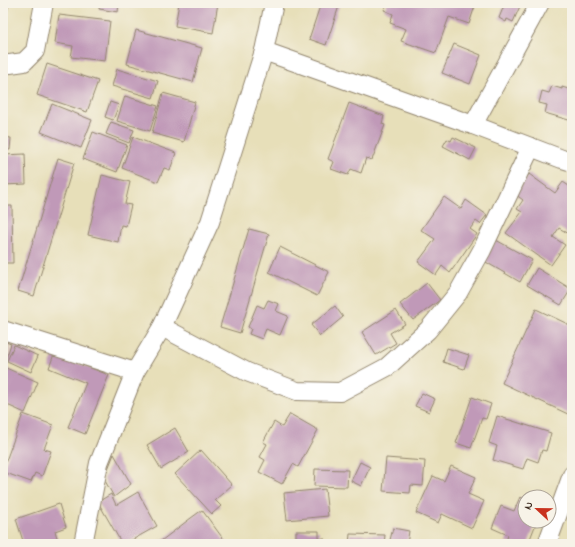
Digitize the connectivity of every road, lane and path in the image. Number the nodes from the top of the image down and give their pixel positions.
1 (44, 3) edge
2 (274, 3) edge
3 (540, 3) edge
4 (264, 51) junction
5 (3, 64) edge
6 (473, 125) junction
7 (531, 147) junction
8 (572, 162) edge
9 (162, 327) junction
10 (3, 330) edge
11 (135, 372) junction
12 (572, 475) edge
13 (83, 544) edge
14 (547, 544) edge

1 - 5 street
2 - 4 street
3 - 6 street
4 - 6 street
4 - 9 street
6 - 7 street
7 - 8 street
7 - 9 street
9 - 11 street
10 - 11 street
11 - 13 street
12 - 14 street

